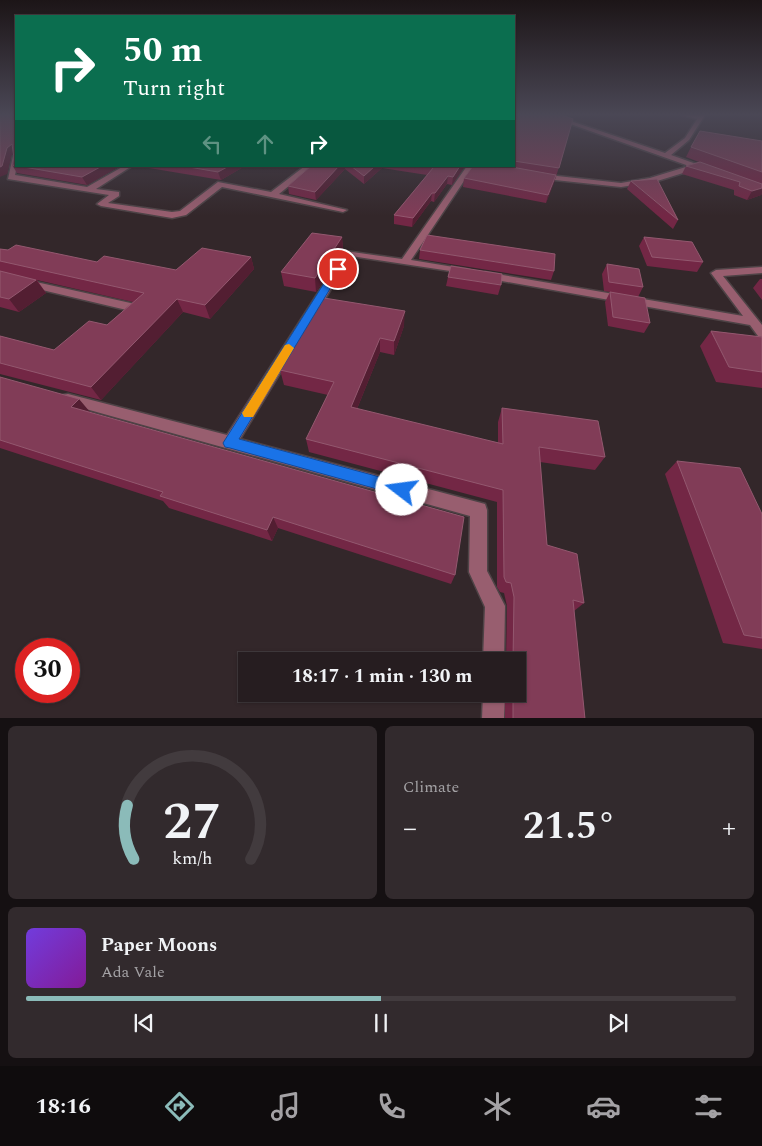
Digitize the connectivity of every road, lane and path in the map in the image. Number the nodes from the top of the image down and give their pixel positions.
1 (649, 149) edge
2 (676, 149) edge
3 (668, 155) junction
4 (15, 160) edge
5 (697, 166) junction
6 (127, 167) edge
7 (309, 167) edge
8 (470, 167) edge
9 (716, 173) edge
10 (532, 175) edge
11 (88, 190) junction
12 (273, 195) junction
13 (343, 210) dead end
14 (405, 262) junction
15 (762, 270) edge
16 (0, 278) edge
17 (136, 308) edge
18 (754, 322) junction
19 (762, 333) edge
20 (58, 396) edge
21 (230, 443) junction
22 (494, 652) edge
23 (494, 702) edge
24 (493, 718) edge

1 - 3 street
2 - 3 street
3 - 5 street
4 - 11 street
5 - 9 street
5 - 10 street
6 - 11 street
7 - 12 street
8 - 14 street
11 - 12 street
12 - 13 street
14 - 18 street
14 - 21 street
15 - 18 street
16 - 17 street
18 - 19 street
20 - 21 street
21 - 22 street
23 - 24 street

